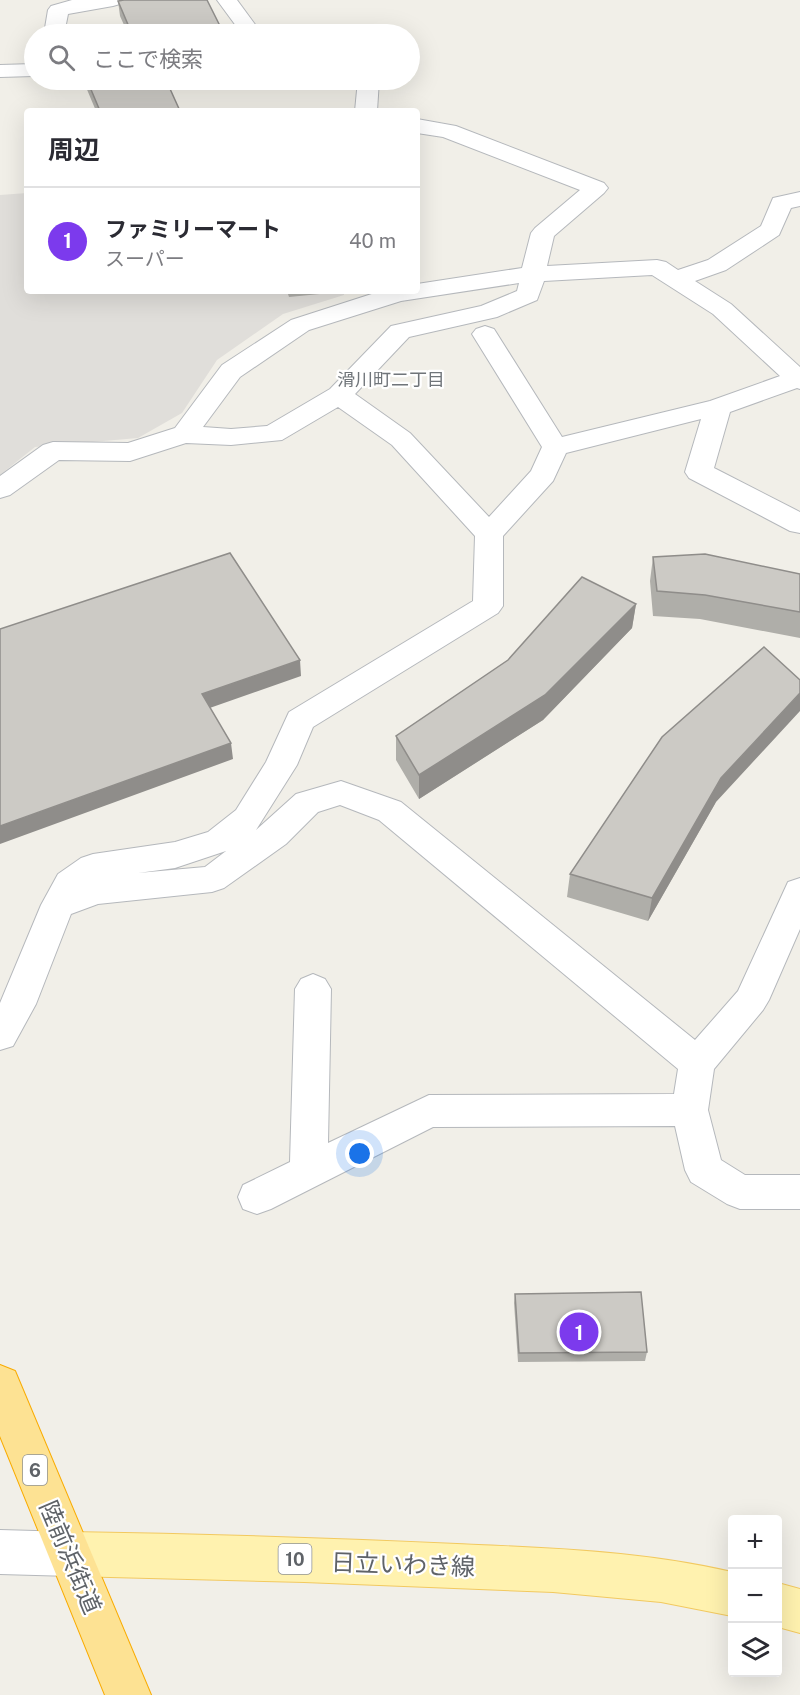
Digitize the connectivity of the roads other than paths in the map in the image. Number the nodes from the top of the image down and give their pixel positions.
1 (113, 0) edge
2 (227, 0) edge
3 (56, 24) edge
4 (245, 24) edge
5 (24, 70) edge
6 (0, 71) edge
7 (367, 90) edge
8 (366, 108) edge
9 (420, 126) edge
10 (800, 199) edge
11 (533, 274) junction
12 (676, 279) junction
13 (420, 290) edge
14 (397, 294) edge
15 (484, 334) dead end
16 (799, 379) edge
17 (339, 395) junction
18 (718, 407) junction
19 (184, 434) junction
20 (555, 447) junction
21 (0, 489) edge
22 (800, 524) edge
23 (489, 534) junction
24 (800, 891) edge
25 (58, 905) junction
26 (313, 989) dead end
27 (0, 1035) edge
28 (697, 1063) junction
29 (690, 1110) junction
30 (309, 1171) junction
31 (800, 1192) edge
32 (257, 1197) dead end
33 (0, 1385) edge
34 (0, 1552) edge
35 (71, 1554) junction
36 (728, 1593) edge
37 (782, 1606) edge
38 (800, 1611) edge
39 (128, 1695) edge

1 - 3 street
2 - 4 street
5 - 6 street
7 - 8 street
9 - 11 street
10 - 12 street
11 - 12 street
11 - 13 street
11 - 17 street
12 - 16 street
14 - 19 street
15 - 20 street
16 - 18 street
17 - 19 street
17 - 23 street
18 - 20 street
18 - 22 street
19 - 21 street
20 - 23 street
23 - 25 street
24 - 28 street
25 - 27 street
25 - 28 street
26 - 30 street
28 - 29 street
29 - 30 street
29 - 31 street
30 - 32 street
33 - 35 highway, 陸前浜街道 / 6
34 - 35 street
35 - 36 main road, 日立いわき線 / 10
35 - 39 highway, 陸前浜街道 / 6
37 - 38 main road

